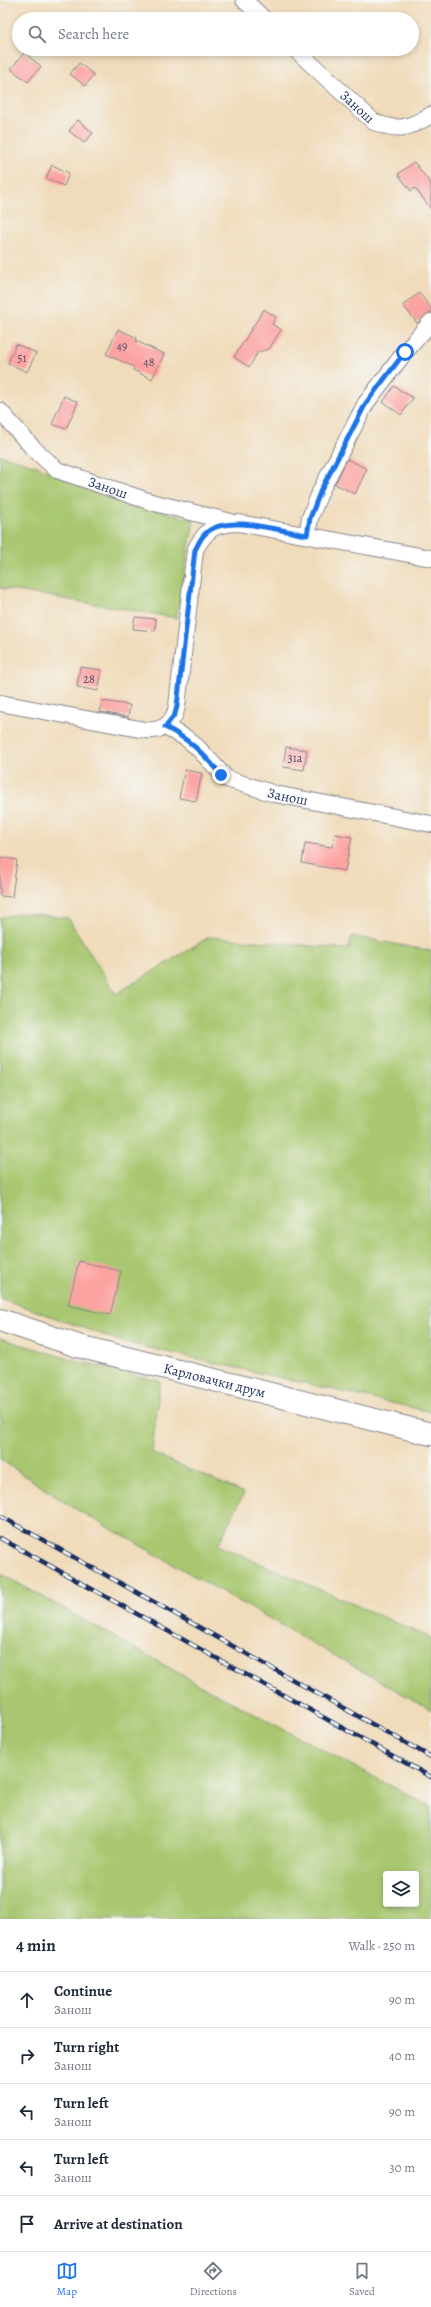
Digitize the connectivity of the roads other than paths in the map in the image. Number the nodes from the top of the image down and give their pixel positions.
1 (244, 0) edge
2 (257, 12) edge
3 (303, 56) edge
4 (431, 115) edge
5 (431, 322) edge
6 (0, 411) edge
7 (238, 524) junction
8 (307, 535) junction
9 (431, 558) edge
10 (0, 703) edge
11 (165, 727) junction
12 (431, 824) edge
13 (0, 1320) edge
14 (431, 1434) edge

1 - 2 street
3 - 4 street, Занош
5 - 8 street
6 - 7 street, Занош
7 - 8 street, Занош
7 - 11 street, Занош
8 - 9 street, Занош
10 - 11 street
11 - 12 street, Занош
13 - 14 main road, Карловачки друм

